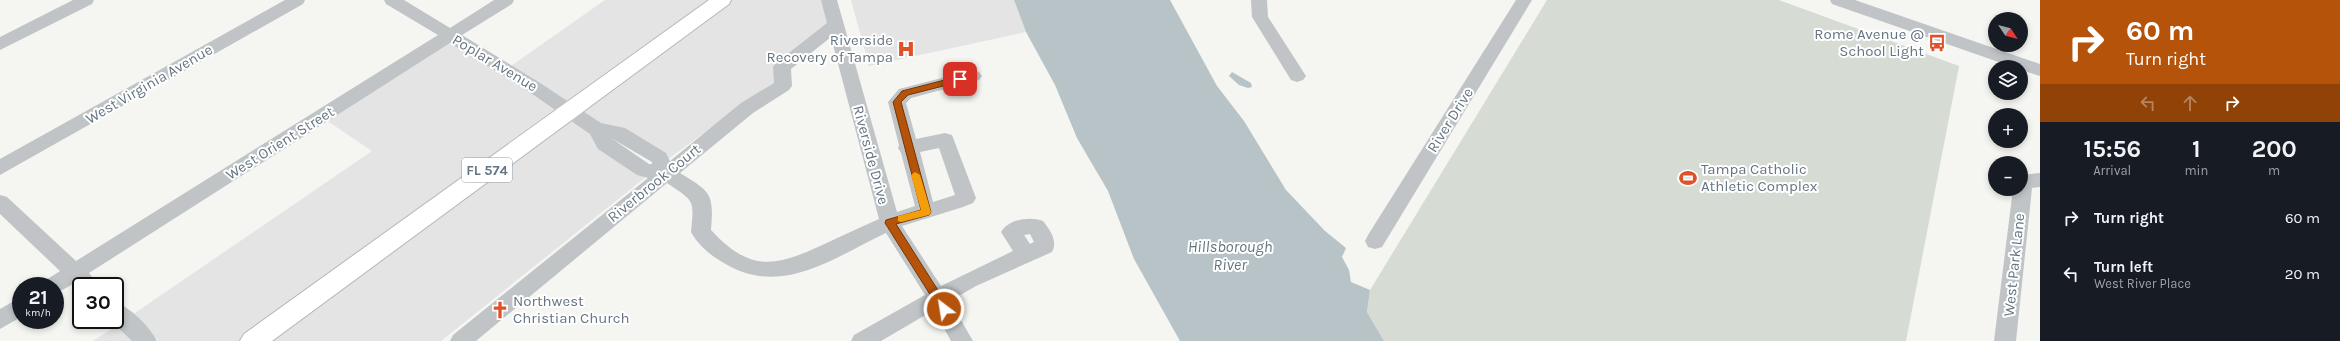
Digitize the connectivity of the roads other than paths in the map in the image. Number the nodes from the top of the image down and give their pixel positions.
1 (86, 0) edge
2 (297, 0) edge
3 (392, 0) edge
4 (506, 0) edge
5 (722, 0) edge
6 (829, 0) edge
7 (1524, 0) edge
8 (1838, 0) edge
9 (1261, 1) edge
10 (836, 24) junction
11 (450, 36) junction
12 (0, 44) edge
13 (2040, 70) edge
14 (973, 76) dead end
15 (1298, 76) dead end
16 (570, 110) junction
17 (907, 148) junction
18 (0, 168) edge
19 (666, 173) junction
20 (2040, 180) edge
21 (0, 202) edge
22 (926, 212) junction
23 (890, 223) junction
24 (1375, 241) dead end
25 (1026, 255) dead end
26 (80, 277) edge
27 (85, 277) edge
28 (938, 298) junction
29 (12, 312) edge
30 (0, 320) edge
31 (124, 320) edge
32 (146, 341) edge
33 (253, 341) edge
34 (461, 341) edge
35 (862, 341) edge
36 (962, 341) edge
37 (2005, 341) edge

1 - 12 street
2 - 18 street, West Virginia Avenue
3 - 11 street, Poplar Avenue
4 - 11 street, West Orient Street
5 - 16 main road, FL 574
6 - 10 street, Riverside Drive
7 - 24 street, River Drive
8 - 13 street
9 - 15 street
10 - 19 street, Riverbrook Court
10 - 23 street, Riverside Drive
11 - 16 street, Poplar Avenue
11 - 27 street, West Orient Street
14 - 17 street
16 - 19 street, Poplar Avenue
16 - 33 main road, FL 574
17 - 22 street
17 - 22 street, Poplar Avenue
19 - 23 street, Poplar Avenue
19 - 34 street, Riverbrook Court
20 - 37 street, West Park Lane
21 - 26 street
22 - 23 street, Poplar Avenue
23 - 28 street, Riverside Drive
25 - 28 street
28 - 35 street
28 - 36 street, Riverside Drive
29 - 30 street
31 - 32 street

